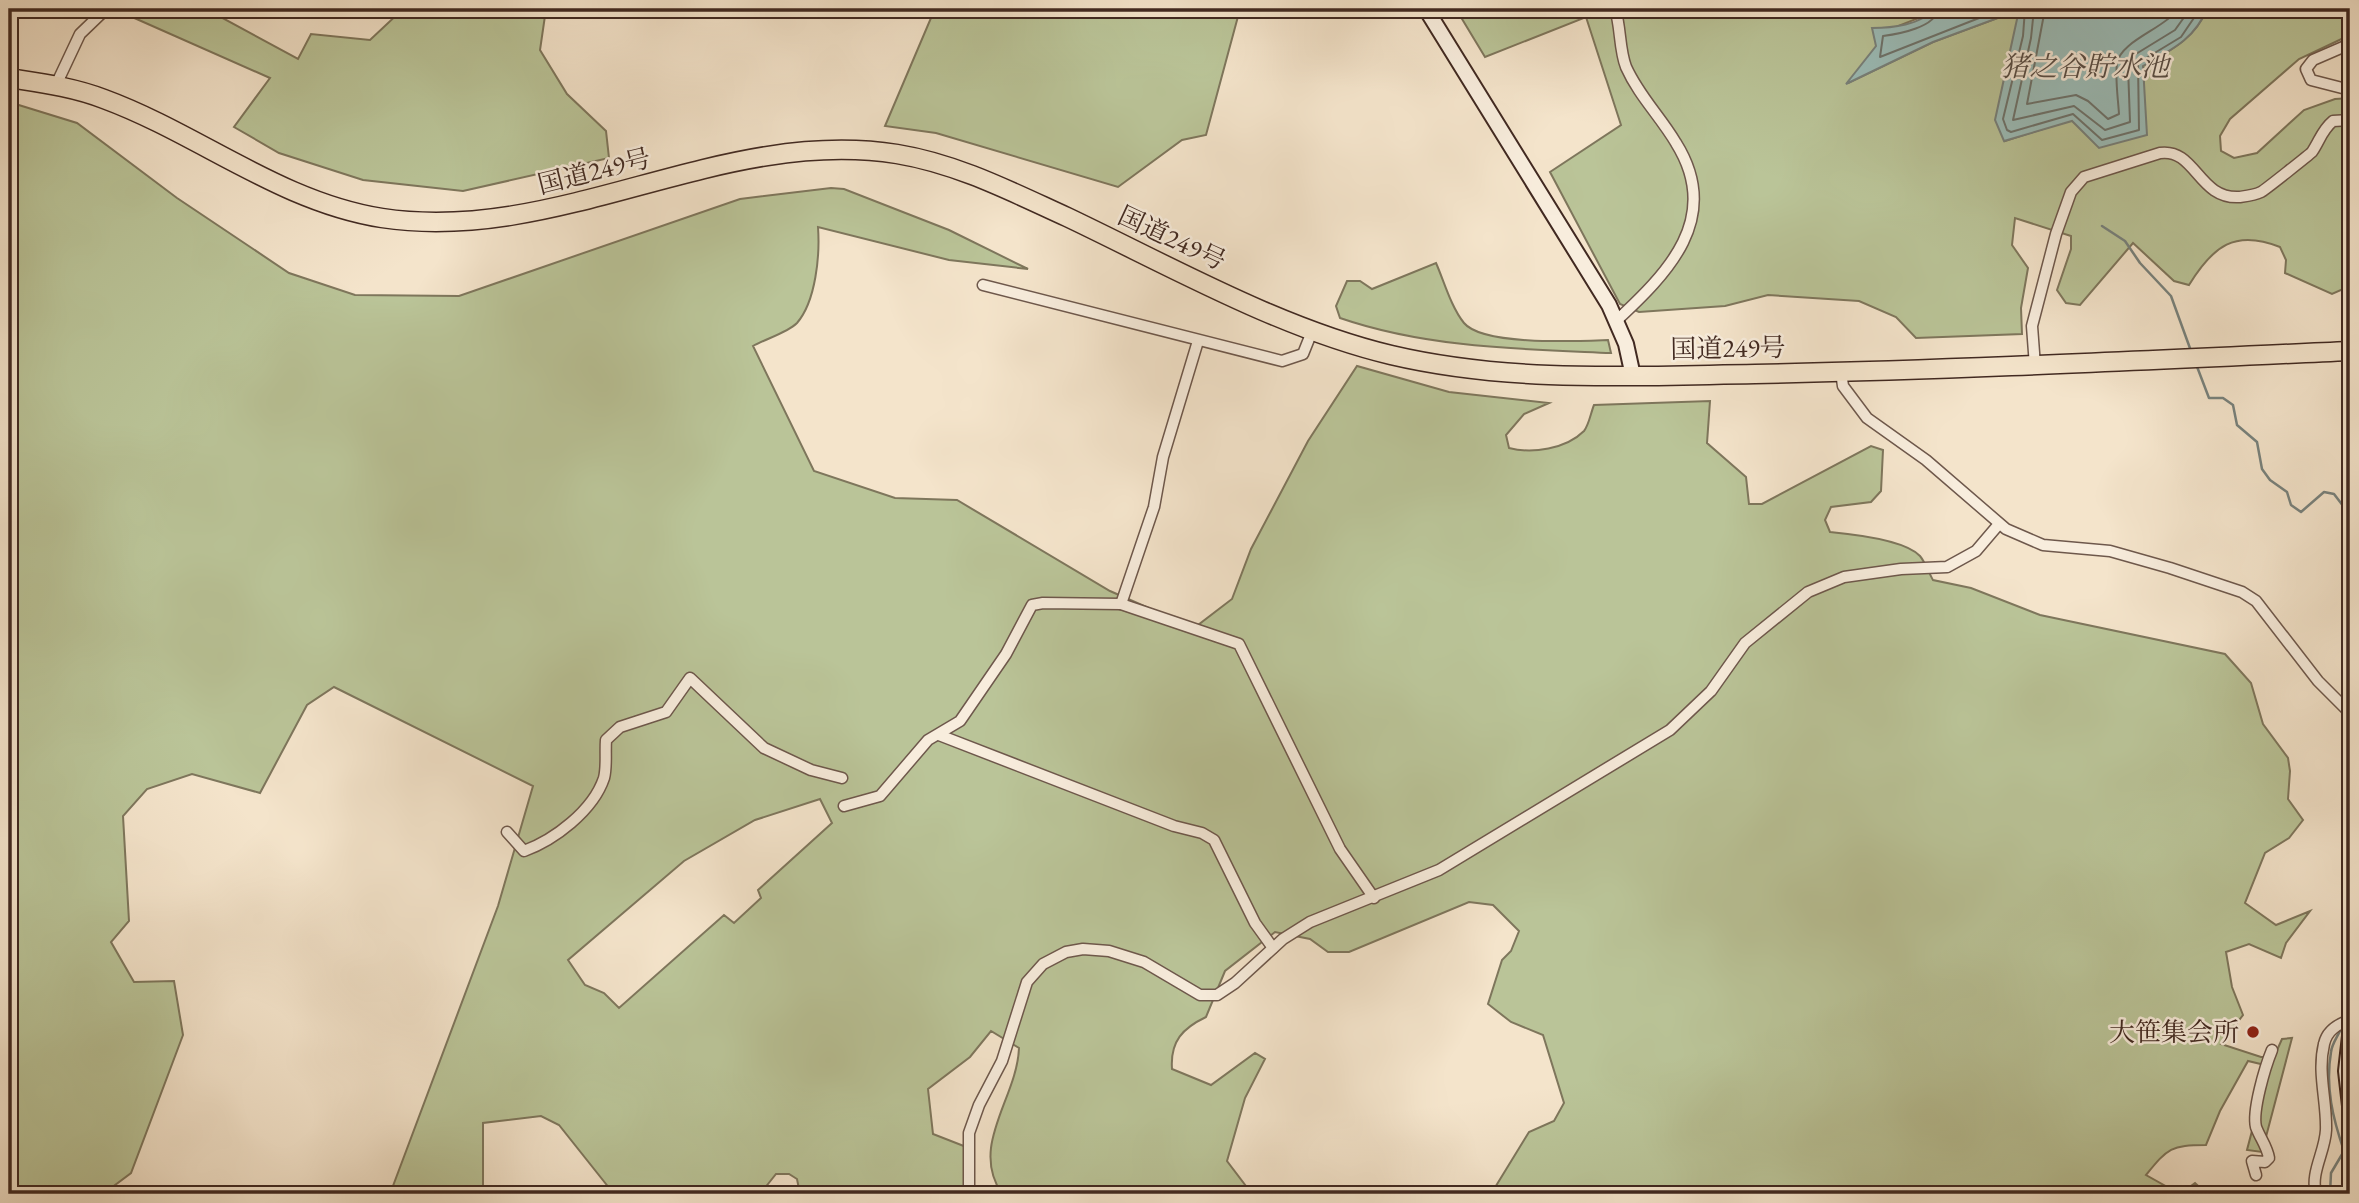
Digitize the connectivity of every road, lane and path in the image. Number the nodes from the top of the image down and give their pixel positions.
1 (106, 9) edge
2 (1426, 9) edge
3 (1615, 9) edge
4 (2350, 44) edge
5 (9, 78) edge
6 (56, 85) junction
7 (2350, 90) edge
8 (2350, 120) edge
9 (983, 285) dead end
10 (1615, 321) junction
11 (1313, 329) junction
12 (1198, 341) junction
13 (2350, 351) edge
14 (2035, 366) junction
15 (1841, 372) junction
16 (1633, 376) junction
17 (1999, 524) junction
18 (1121, 604) junction
19 (2350, 713) edge
20 (939, 735) junction
21 (842, 778) dead end
22 (844, 806) dead end
23 (507, 832) dead end
24 (1374, 898) junction
25 (1273, 948) junction
26 (2350, 1020) edge
27 (2350, 1036) edge
28 (2272, 1050) dead end
29 (2350, 1106) edge
30 (2256, 1175) dead end
31 (969, 1194) edge
32 (2316, 1194) edge

1 - 6 street
2 - 10 street
3 - 10 street
4 - 7 street
5 - 6 highway, 国道249号
6 - 11 highway, 国道249号
8 - 14 street
9 - 12 street
10 - 16 street
11 - 12 street
11 - 16 highway, 国道249号
12 - 18 street
13 - 14 highway, 国道249号
14 - 15 highway, 国道249号
15 - 16 highway, 国道249号
15 - 17 street
17 - 19 street
17 - 24 street
18 - 20 street
18 - 24 street
20 - 22 street
20 - 25 street
21 - 23 street
24 - 25 street
25 - 31 street
26 - 32 street
27 - 29 street
28 - 30 street

